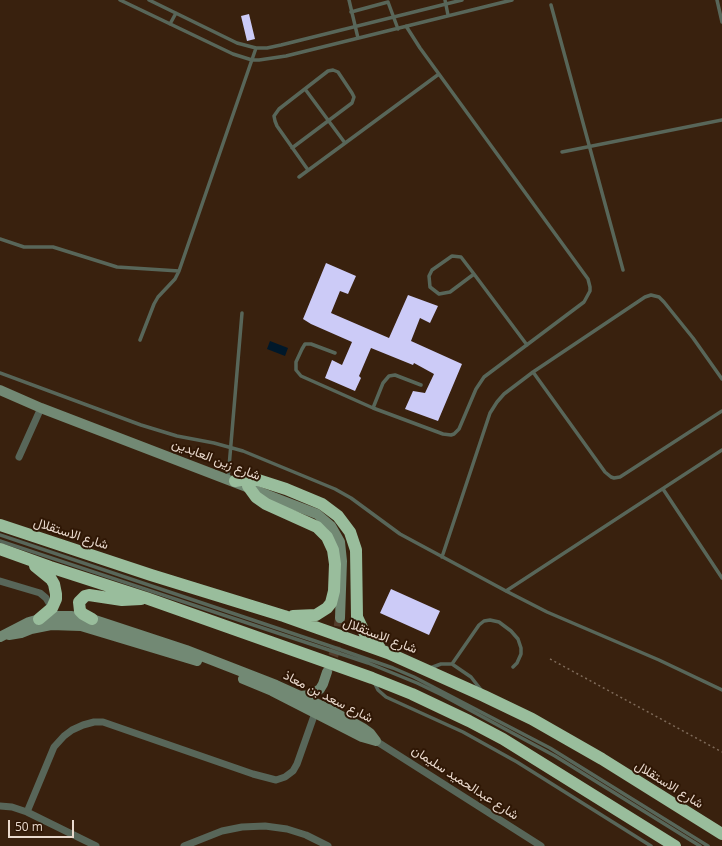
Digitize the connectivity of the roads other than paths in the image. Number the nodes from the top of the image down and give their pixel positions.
1 (120, 0) edge
2 (149, 0) edge
3 (349, 0) edge
4 (462, 0) edge
5 (512, 0) edge
6 (717, 0) edge
7 (387, 1) edge
8 (446, 2) edge
9 (551, 5) dead end
10 (351, 12) junction
11 (176, 14) junction
12 (448, 16) junction
13 (393, 17) junction
14 (722, 22) edge
15 (170, 24) junction
16 (406, 26) junction
17 (355, 27) junction
18 (398, 29) junction
19 (358, 38) junction
20 (256, 48) junction
21 (252, 60) junction
22 (439, 74) junction
23 (305, 89) junction
24 (722, 120) edge
25 (329, 121) junction
26 (346, 143) junction
27 (590, 145) junction
28 (292, 148) junction
29 (562, 152) dead end
30 (308, 170) junction
31 (299, 177) dead end
32 (0, 238) edge
33 (623, 270) dead end
34 (179, 271) junction
35 (474, 274) junction
36 (242, 313) dead end
37 (140, 340) dead end
38 (526, 345) junction
39 (335, 353) dead end
40 (534, 372) junction
41 (0, 374) edge
42 (722, 379) edge
43 (421, 385) dead end
44 (0, 390) edge
45 (41, 408) junction
46 (373, 408) junction
47 (722, 411) edge
48 (230, 447) junction
49 (722, 450) edge
50 (19, 457) dead end
51 (231, 480) junction
52 (248, 486) junction
53 (663, 489) junction
54 (0, 525) edge
55 (0, 535) edge
56 (0, 541) edge
57 (0, 549) edge
58 (442, 557) junction
59 (24, 558) junction
60 (722, 578) edge
61 (0, 581) edge
62 (54, 584) junction
63 (506, 591) junction
64 (40, 593) junction
65 (146, 598) junction
66 (52, 608) junction
67 (284, 616) junction
68 (340, 618) tunnel mouth
69 (39, 619) junction
70 (92, 619) junction
71 (3, 636) edge
72 (388, 653) junction
73 (206, 660) junction
74 (452, 664) junction
75 (513, 667) dead end
76 (427, 670) junction
77 (328, 672) tunnel mouth
78 (372, 678) junction
79 (323, 684) junction
80 (722, 690) edge
81 (300, 696) junction
82 (484, 696) junction
83 (329, 710) junction
84 (315, 713) junction
85 (376, 741) junction
86 (0, 806) edge
87 (27, 812) junction
88 (722, 834) edge
89 (96, 846) edge
90 (184, 846) edge
91 (328, 846) edge
92 (541, 846) edge
93 (651, 846) edge
94 (675, 846) edge
95 (700, 846) edge
96 (708, 846) edge

1 - 15 lane
2 - 11 lane
3 - 10 lane
4 - 8 lane
5 - 12 lane
6 - 14 lane
7 - 10 lane
7 - 13 lane
8 - 12 lane
8 - 13 lane
9 - 27 lane
10 - 17 lane
11 - 15 lane
11 - 20 lane
12 - 16 lane
13 - 17 lane
13 - 18 lane
15 - 21 lane
16 - 18 lane
16 - 22 lane
17 - 19 lane
17 - 20 lane
18 - 19 lane
19 - 21 lane
20 - 21 lane
21 - 34 lane
22 - 26 lane
22 - 38 lane
23 - 25 lane
23 - 25 lane
23 - 28 lane
24 - 27 lane
25 - 26 lane
25 - 28 lane
26 - 30 lane
27 - 29 lane
27 - 33 lane
28 - 30 lane
30 - 31 lane
32 - 34 lane
34 - 37 lane
35 - 35 lane
35 - 38 lane
36 - 48 lane
38 - 46 lane
39 - 46 lane
40 - 42 lane
40 - 47 lane
40 - 58 lane
41 - 48 lane
43 - 46 lane
44 - 45 street, شارع زين العابدين
45 - 50 street
45 - 51 street, شارع زين العابدين
48 - 51 lane
48 - 58 lane
49 - 53 lane
51 - 52 street, شارع زين العابدين
51 - 72 highway
52 - 67 highway
52 - 68 street, شارع زين العابدين
53 - 60 lane
53 - 63 lane
54 - 67 highway, شارع الاستقلال
55 - 96 lane
56 - 95 lane
57 - 59 highway
58 - 63 lane
59 - 62 highway
59 - 65 highway
61 - 64 street
62 - 64 street
62 - 66 highway
63 - 80 lane
64 - 66 street
65 - 70 highway
65 - 78 highway
66 - 69 highway
67 - 72 highway, شارع الاستقلال
69 - 70 street, شارع سعد بن معاذ
69 - 71 street, شارع سعد بن معاذ
70 - 73 street, شارع سعد بن معاذ
71 - 73 street, شارع سعد بن معاذ
72 - 76 highway, شارع الاستقلال
73 - 81 street, شارع سعد بن معاذ
73 - 84 street, شارع سعد بن معاذ
74 - 75 lane
74 - 76 lane
74 - 82 lane
76 - 82 highway, شارع الاستقلال
77 - 79 street
78 - 93 lane
78 - 94 highway
79 - 81 street
79 - 83 street
81 - 83 street, شارع سعد بن معاذ
82 - 88 highway, شارع الاستقلال
83 - 85 street, شارع سعد بن معاذ
84 - 85 street, شارع سعد بن معاذ
84 - 87 street
85 - 92 street, شارع عبدالحميد سليمان
86 - 87 street
87 - 89 street
90 - 91 street

